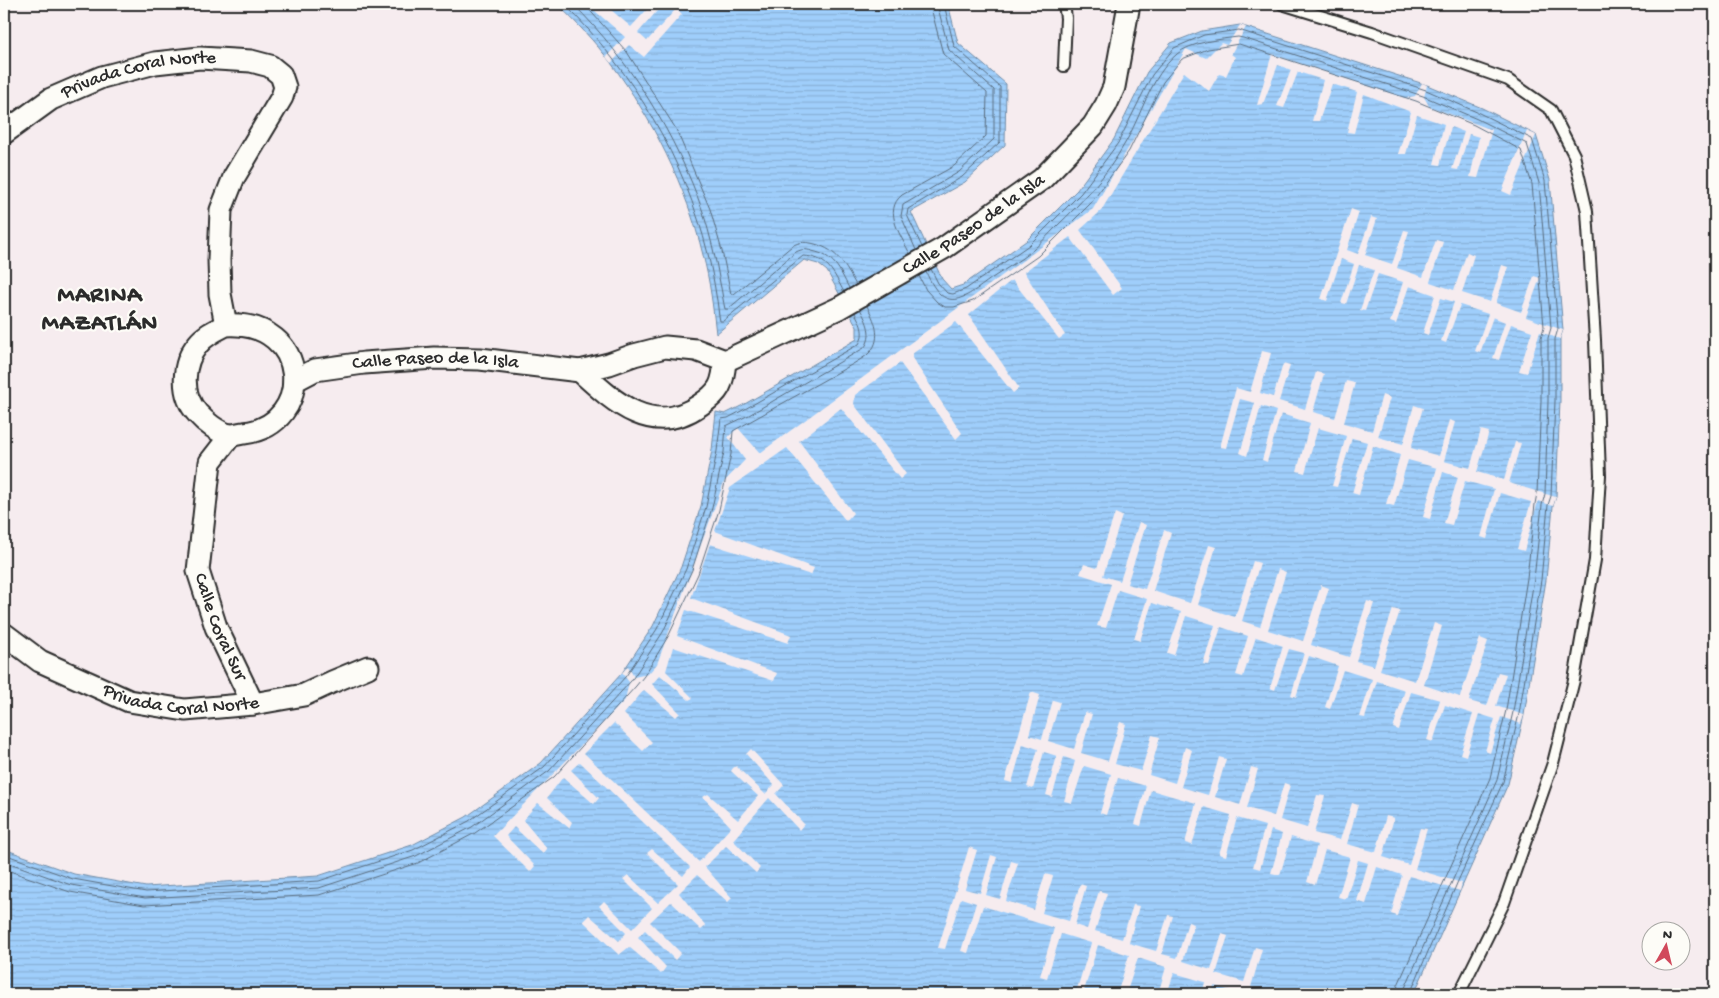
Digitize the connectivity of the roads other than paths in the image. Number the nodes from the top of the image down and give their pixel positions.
1 (1064, 4) edge
2 (1129, 4) edge
3 (1282, 4) edge
4 (1064, 66) dead end
5 (4, 132) edge
6 (226, 325) junction
7 (724, 361) junction
8 (580, 372) junction
9 (294, 381) junction
10 (231, 435) junction
11 (4, 634) edge
12 (368, 667) dead end
13 (253, 704) junction
14 (1459, 994) edge

1 - 4 lane
2 - 7 street, Calle Paseo de la Isla
3 - 14 lane
5 - 6 street, Privada Coral Norte
6 - 9 street
6 - 10 street
7 - 8 street, Calle Paseo de la Isla
7 - 8 street
8 - 9 street, Calle Paseo de la Isla
9 - 10 street
10 - 13 street, Calle Coral Sur
11 - 13 street, Privada Coral Norte
12 - 13 street, Privada Coral Norte

